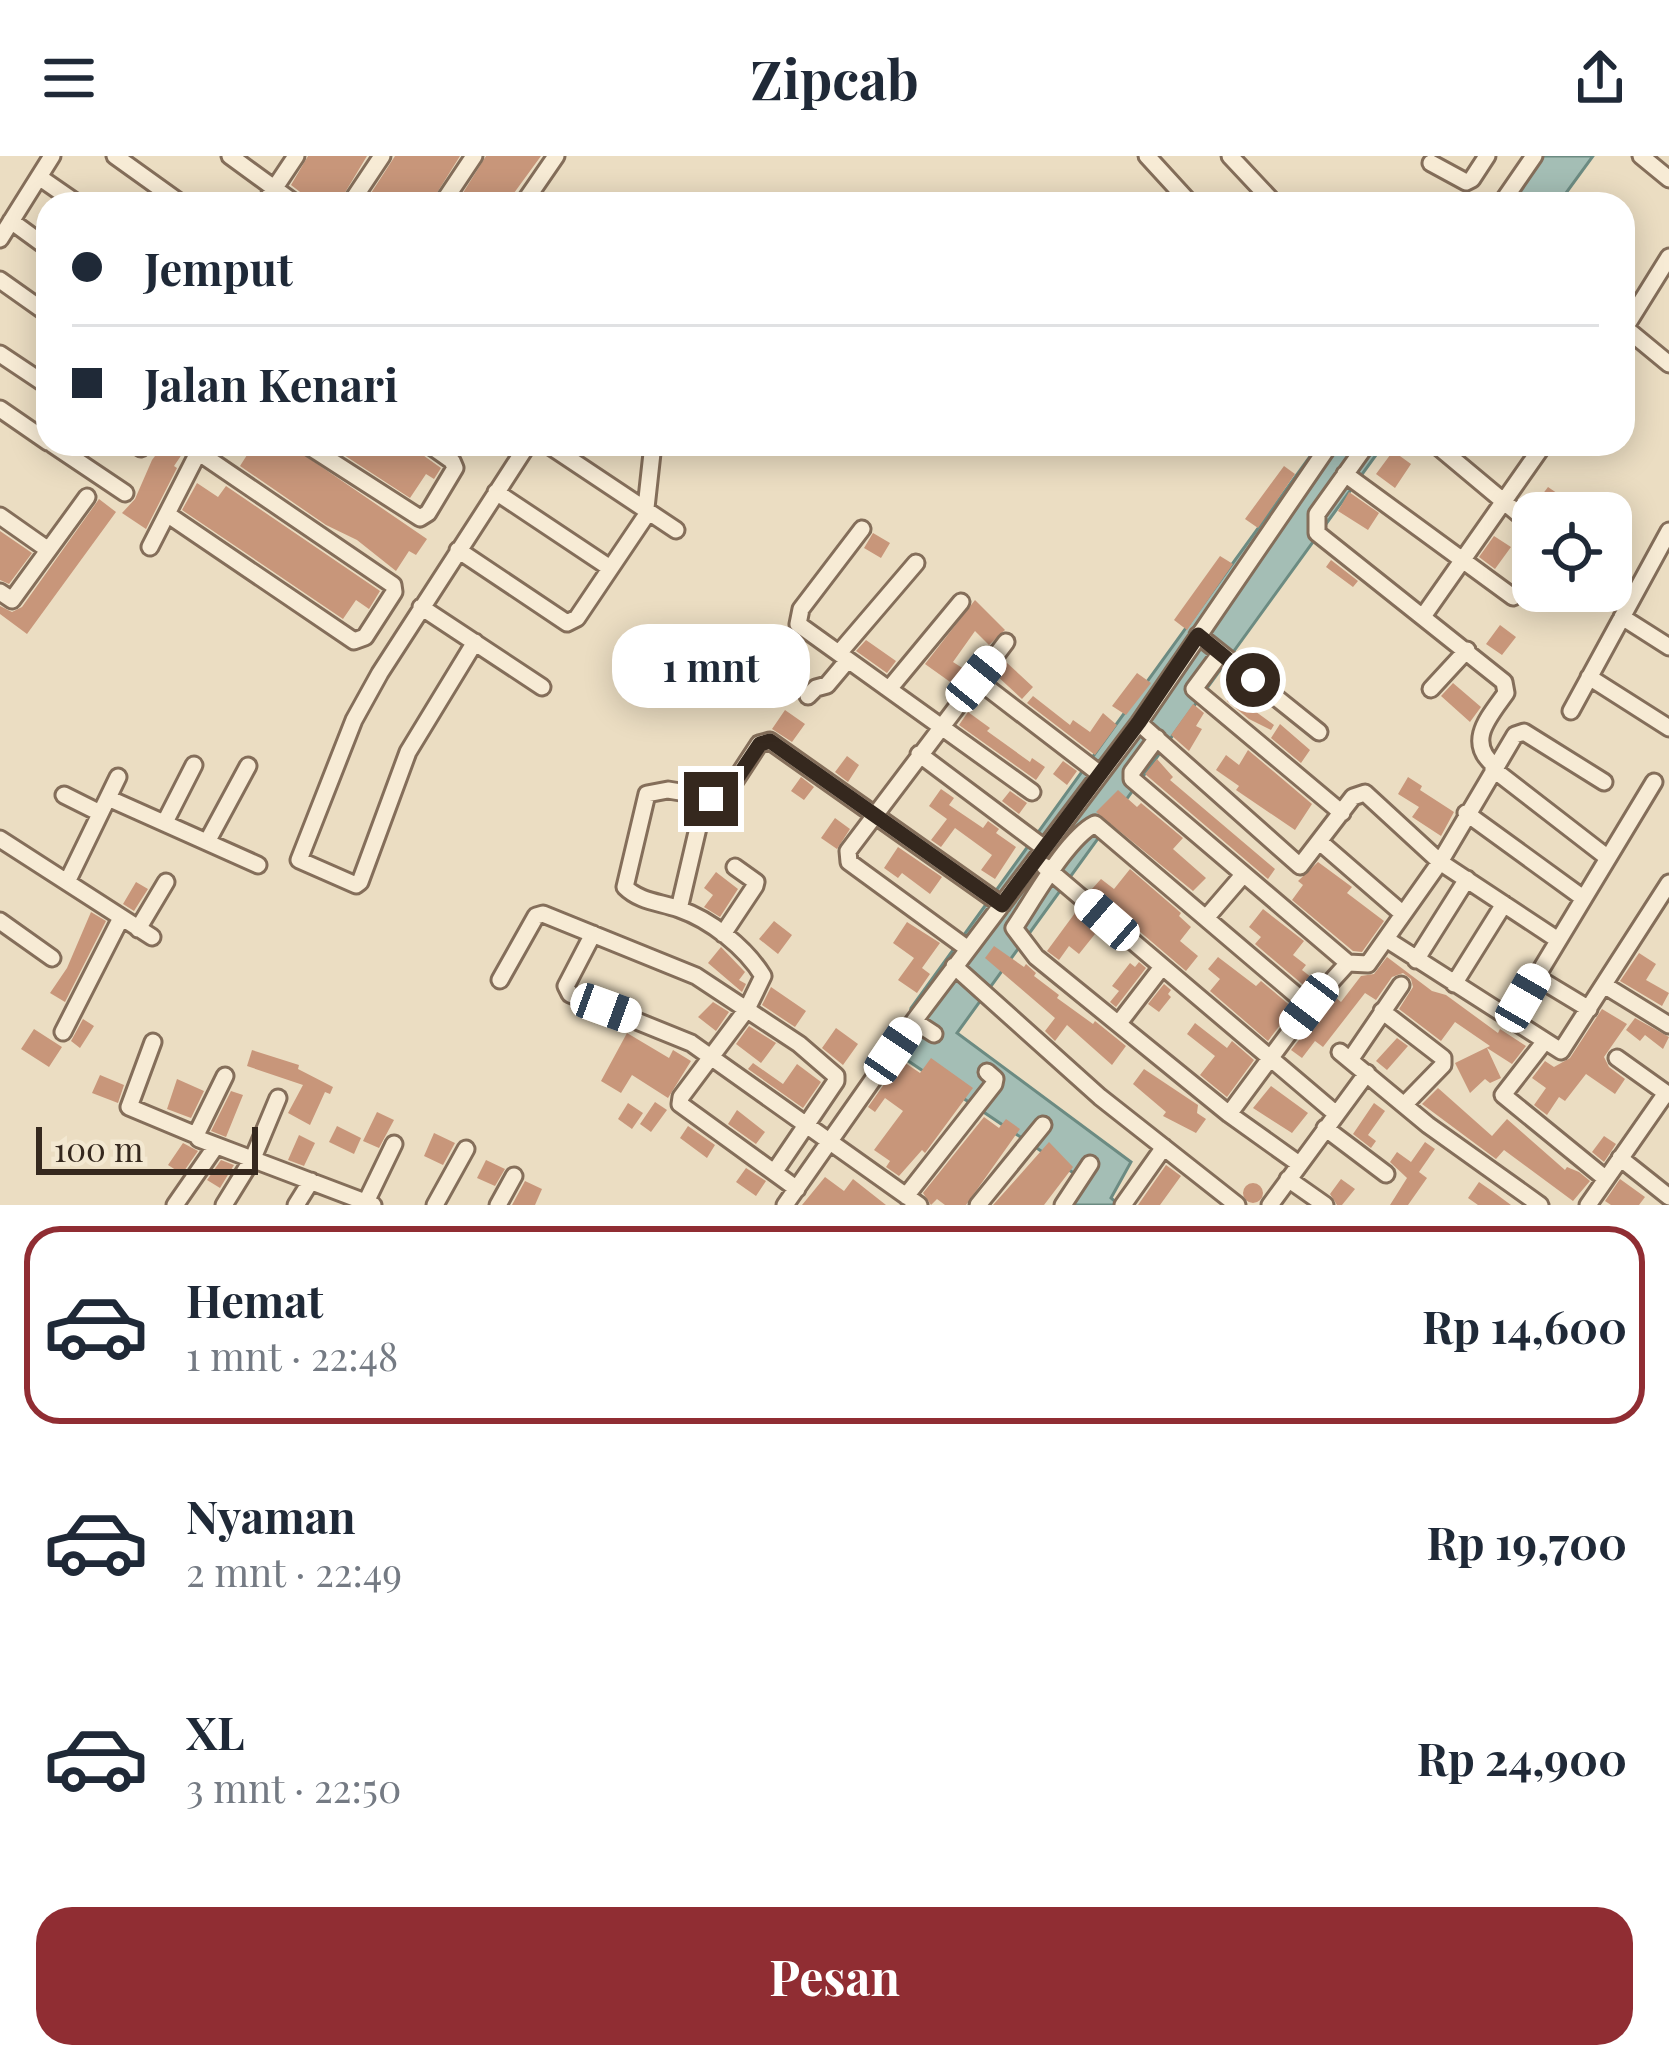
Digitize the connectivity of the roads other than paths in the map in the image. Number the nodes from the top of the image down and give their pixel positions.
1 (52, 156) edge
2 (116, 156) edge
3 (230, 156) edge
4 (296, 156) edge
5 (382, 156) edge
6 (474, 156) edge
7 (556, 156) edge
8 (1147, 156) edge
9 (1230, 156) edge
10 (1487, 156) edge
11 (1534, 156) edge
12 (1641, 156) edge
13 (1431, 163) dead end
14 (39, 177) junction
15 (1669, 179) edge
16 (274, 188) junction
17 (61, 192) edge
18 (166, 192) edge
19 (272, 192) edge
20 (280, 192) edge
21 (358, 192) edge
22 (450, 192) edge
23 (531, 192) edge
24 (1180, 192) edge
25 (1264, 192) edge
26 (1509, 192) edge
27 (11, 221) junction
28 (0, 239) edge
29 (36, 239) edge
30 (1666, 268) edge
31 (0, 280) edge
32 (36, 306) edge
33 (1635, 312) edge
34 (1635, 337) edge
35 (0, 354) edge
36 (1669, 364) edge
37 (36, 378) edge
38 (0, 409) edge
39 (36, 433) edge
40 (70, 456) edge
41 (196, 456) edge
42 (211, 456) edge
43 (323, 456) edge
44 (445, 456) edge
45 (520, 456) edge
46 (565, 456) edge
47 (652, 456) edge
48 (1323, 456) edge
49 (1358, 456) edge
50 (1449, 456) edge
51 (1536, 456) edge
52 (1346, 474) junction
53 (496, 492) junction
54 (125, 493) dead end
55 (87, 497) dead end
56 (1504, 502) junction
57 (1512, 509) edge
58 (646, 510) junction
59 (166, 514) junction
60 (0, 516) edge
61 (862, 529) dead end
62 (676, 530) dead end
63 (1669, 531) edge
64 (150, 547) dead end
65 (46, 549) junction
66 (458, 550) junction
67 (1462, 561) junction
68 (1662, 561) edge
69 (916, 563) dead end
70 (610, 568) junction
71 (6, 596) edge
72 (1512, 596) edge
73 (961, 602) dead end
74 (421, 607) junction
75 (1424, 615) junction
76 (1622, 617) junction
77 (0, 618) edge
78 (475, 642) junction
79 (1006, 642) dead end
80 (1209, 645) junction
81 (1669, 647) edge
82 (1467, 650) junction
83 (843, 657) junction
84 (1588, 676) junction
85 (976, 679) junction
86 (542, 687) dead end
87 (889, 689) junction
88 (1430, 689) dead end
89 (808, 696) dead end
90 (1570, 711) dead end
91 (940, 726) junction
92 (1669, 728) edge
93 (1148, 730) junction
94 (1319, 732) dead end
95 (919, 754) junction
96 (194, 765) dead end
97 (248, 766) dead end
98 (1494, 768) junction
99 (1100, 774) junction
100 (118, 777) dead end
101 (1604, 782) dead end
102 (1654, 782) dead end
103 (1032, 792) dead end
104 (64, 795) dead end
105 (705, 797) junction
106 (104, 806) junction
107 (1342, 813) junction
108 (1466, 813) junction
109 (874, 814) junction
110 (164, 822) junction
111 (0, 839) edge
112 (207, 842) junction
113 (1321, 843) junction
114 (1608, 858) junction
115 (1043, 861) junction
116 (1440, 862) junction
117 (258, 865) dead end
118 (735, 867) dead end
119 (1243, 875) junction
120 (1467, 879) junction
121 (68, 880) junction
122 (166, 882) dead end
123 (1669, 883) edge
124 (1583, 898) junction
125 (1504, 904) junction
126 (1002, 905) junction
127 (680, 909) junction
128 (1403, 914) junction
129 (122, 918) junction
130 (1206, 918) junction
131 (0, 921) edge
132 (592, 934) junction
133 (723, 934) junction
134 (1386, 939) junction
135 (1558, 940) junction
136 (968, 949) junction
137 (52, 958) dead end
138 (1416, 960) junction
139 (1348, 962) junction
140 (1162, 968) junction
141 (960, 972) junction
142 (1536, 977) junction
143 (500, 980) dead end
144 (1454, 984) junction
145 (1401, 985) dead end
146 (1604, 985) junction
147 (1309, 1006) junction
148 (1588, 1009) junction
149 (747, 1010) junction
150 (1382, 1011) junction
151 (1666, 1015) edge
152 (1511, 1019) junction
153 (1119, 1023) junction
154 (62, 1032) dead end
155 (1545, 1040) junction
156 (153, 1042) dead end
157 (712, 1057) junction
158 (1617, 1058) dead end
159 (1268, 1060) junction
160 (1367, 1073) junction
161 (225, 1076) dead end
162 (990, 1082) dead end
163 (1668, 1094) edge
164 (278, 1098) dead end
165 (1404, 1105) junction
166 (1229, 1114) junction
167 (1330, 1120) junction
168 (806, 1125) junction
169 (1043, 1125) dead end
170 (196, 1135) junction
171 (831, 1142) junction
172 (394, 1144) dead end
173 (216, 1145) junction
174 (1164, 1148) junction
175 (466, 1149) dead end
176 (1620, 1158) junction
177 (254, 1159) junction
178 (1090, 1164) dead end
179 (1294, 1171) junction
180 (775, 1172) junction
181 (1386, 1174) dead end
182 (514, 1176) dead end
183 (1606, 1179) junction
184 (311, 1181) junction
185 (797, 1189) junction
186 (1669, 1197) edge
187 (913, 1200) edge
188 (229, 1203) edge
189 (369, 1204) edge
190 (175, 1205) edge
191 (296, 1205) edge
192 (435, 1205) edge
193 (497, 1205) edge
194 (785, 1205) edge
195 (977, 1205) edge
196 (1063, 1205) edge
197 (1123, 1205) edge
198 (1237, 1205) edge
199 (1270, 1205) edge
200 (1325, 1205) edge
201 (1540, 1205) edge
202 (1588, 1205) edge

1 - 14 street
2 - 18 street
3 - 16 street
4 - 16 street
5 - 21 street
6 - 22 street
7 - 23 street
8 - 24 street
9 - 25 street
10 - 13 street
11 - 26 street
12 - 15 street
14 - 17 street
14 - 27 street
16 - 19 street
16 - 20 street
27 - 28 street
27 - 29 street
30 - 33 street
31 - 32 street
34 - 36 street
35 - 37 street
38 - 39 street
40 - 54 street
41 - 59 street
42 - 59 street
43 - 44 street
45 - 53 street
46 - 58 street
47 - 58 street
48 - 80 street
49 - 52 street
50 - 56 street
51 - 56 street
52 - 67 street
52 - 75 street
53 - 66 street
53 - 70 street
55 - 65 street
56 - 57 street
56 - 67 street
58 - 62 street
58 - 70 street
59 - 64 street
60 - 65 street
61 - 83 street
63 - 68 street
65 - 71 street
66 - 70 street
66 - 74 street
67 - 72 street
67 - 75 street
68 - 76 street
69 - 83 street
71 - 77 street
73 - 87 street
74 - 78 street
74 - 78 street
75 - 82 street
76 - 81 street
76 - 84 street
78 - 86 street
79 - 85 street
80 - 93 street
80 - 94 street
80 - 107 street
82 - 88 street
82 - 98 street
83 - 87 street
83 - 89 street
84 - 90 street
84 - 92 street
85 - 91 street
85 - 99 street
87 - 91 street
91 - 95 street
91 - 103 street
93 - 99 street
93 - 113 street
93 - 119 street
95 - 109 street
95 - 115 street
96 - 110 street
97 - 112 street
98 - 101 street
98 - 108 street
98 - 114 street
99 - 115 street
100 - 106 street
102 - 114 street
104 - 106 street
105 - 109 street
105 - 127 street
105 - 127 street
106 - 110 street
106 - 121 street
107 - 113 street
107 - 116 street
108 - 116 street
108 - 124 street
109 - 126 street
109 - 136 street
110 - 112 street
111 - 121 street
112 - 117 street
113 - 128 street
114 - 124 street
115 - 126 street
115 - 130 street
115 - 140 street
115 - 153 street
116 - 120 street
116 - 128 street
118 - 133 street
119 - 130 street
119 - 139 street
120 - 125 street
120 - 138 street
121 - 129 street
122 - 129 street
123 - 146 street
124 - 135 street
125 - 135 street
125 - 144 street
126 - 136 street
127 - 133 street
128 - 134 street
129 - 154 street
130 - 147 street
131 - 137 street
132 - 143 street
132 - 149 street
132 - 157 street
133 - 149 street
134 - 138 street
134 - 139 street
135 - 142 street
136 - 141 street
138 - 144 street
139 - 147 street
140 - 153 street
140 - 159 street
141 - 171 street
141 - 174 street
142 - 148 street
142 - 152 street
144 - 152 street
145 - 150 street
146 - 148 street
146 - 151 street
147 - 159 street
148 - 155 street
149 - 157 street
149 - 168 street
150 - 160 street
150 - 165 street
152 - 155 street
153 - 166 street
155 - 183 street
156 - 170 street
157 - 168 street
157 - 180 street
158 - 163 street
159 - 166 street
159 - 167 street
160 - 165 street
160 - 167 street
161 - 170 street
162 - 187 street
163 - 176 street
164 - 177 street
165 - 201 street
166 - 179 street
167 - 179 street
167 - 181 street
168 - 171 street
168 - 180 street
169 - 195 street
170 - 173 street
171 - 185 street
171 - 187 street
172 - 189 street
173 - 177 street
173 - 190 street
174 - 197 street
174 - 198 street
175 - 192 street
176 - 183 street
176 - 186 street
177 - 184 street
177 - 188 street
178 - 196 street
179 - 199 street
179 - 200 street
180 - 185 street
182 - 193 street
183 - 202 street
184 - 189 street
184 - 191 street
185 - 194 street

